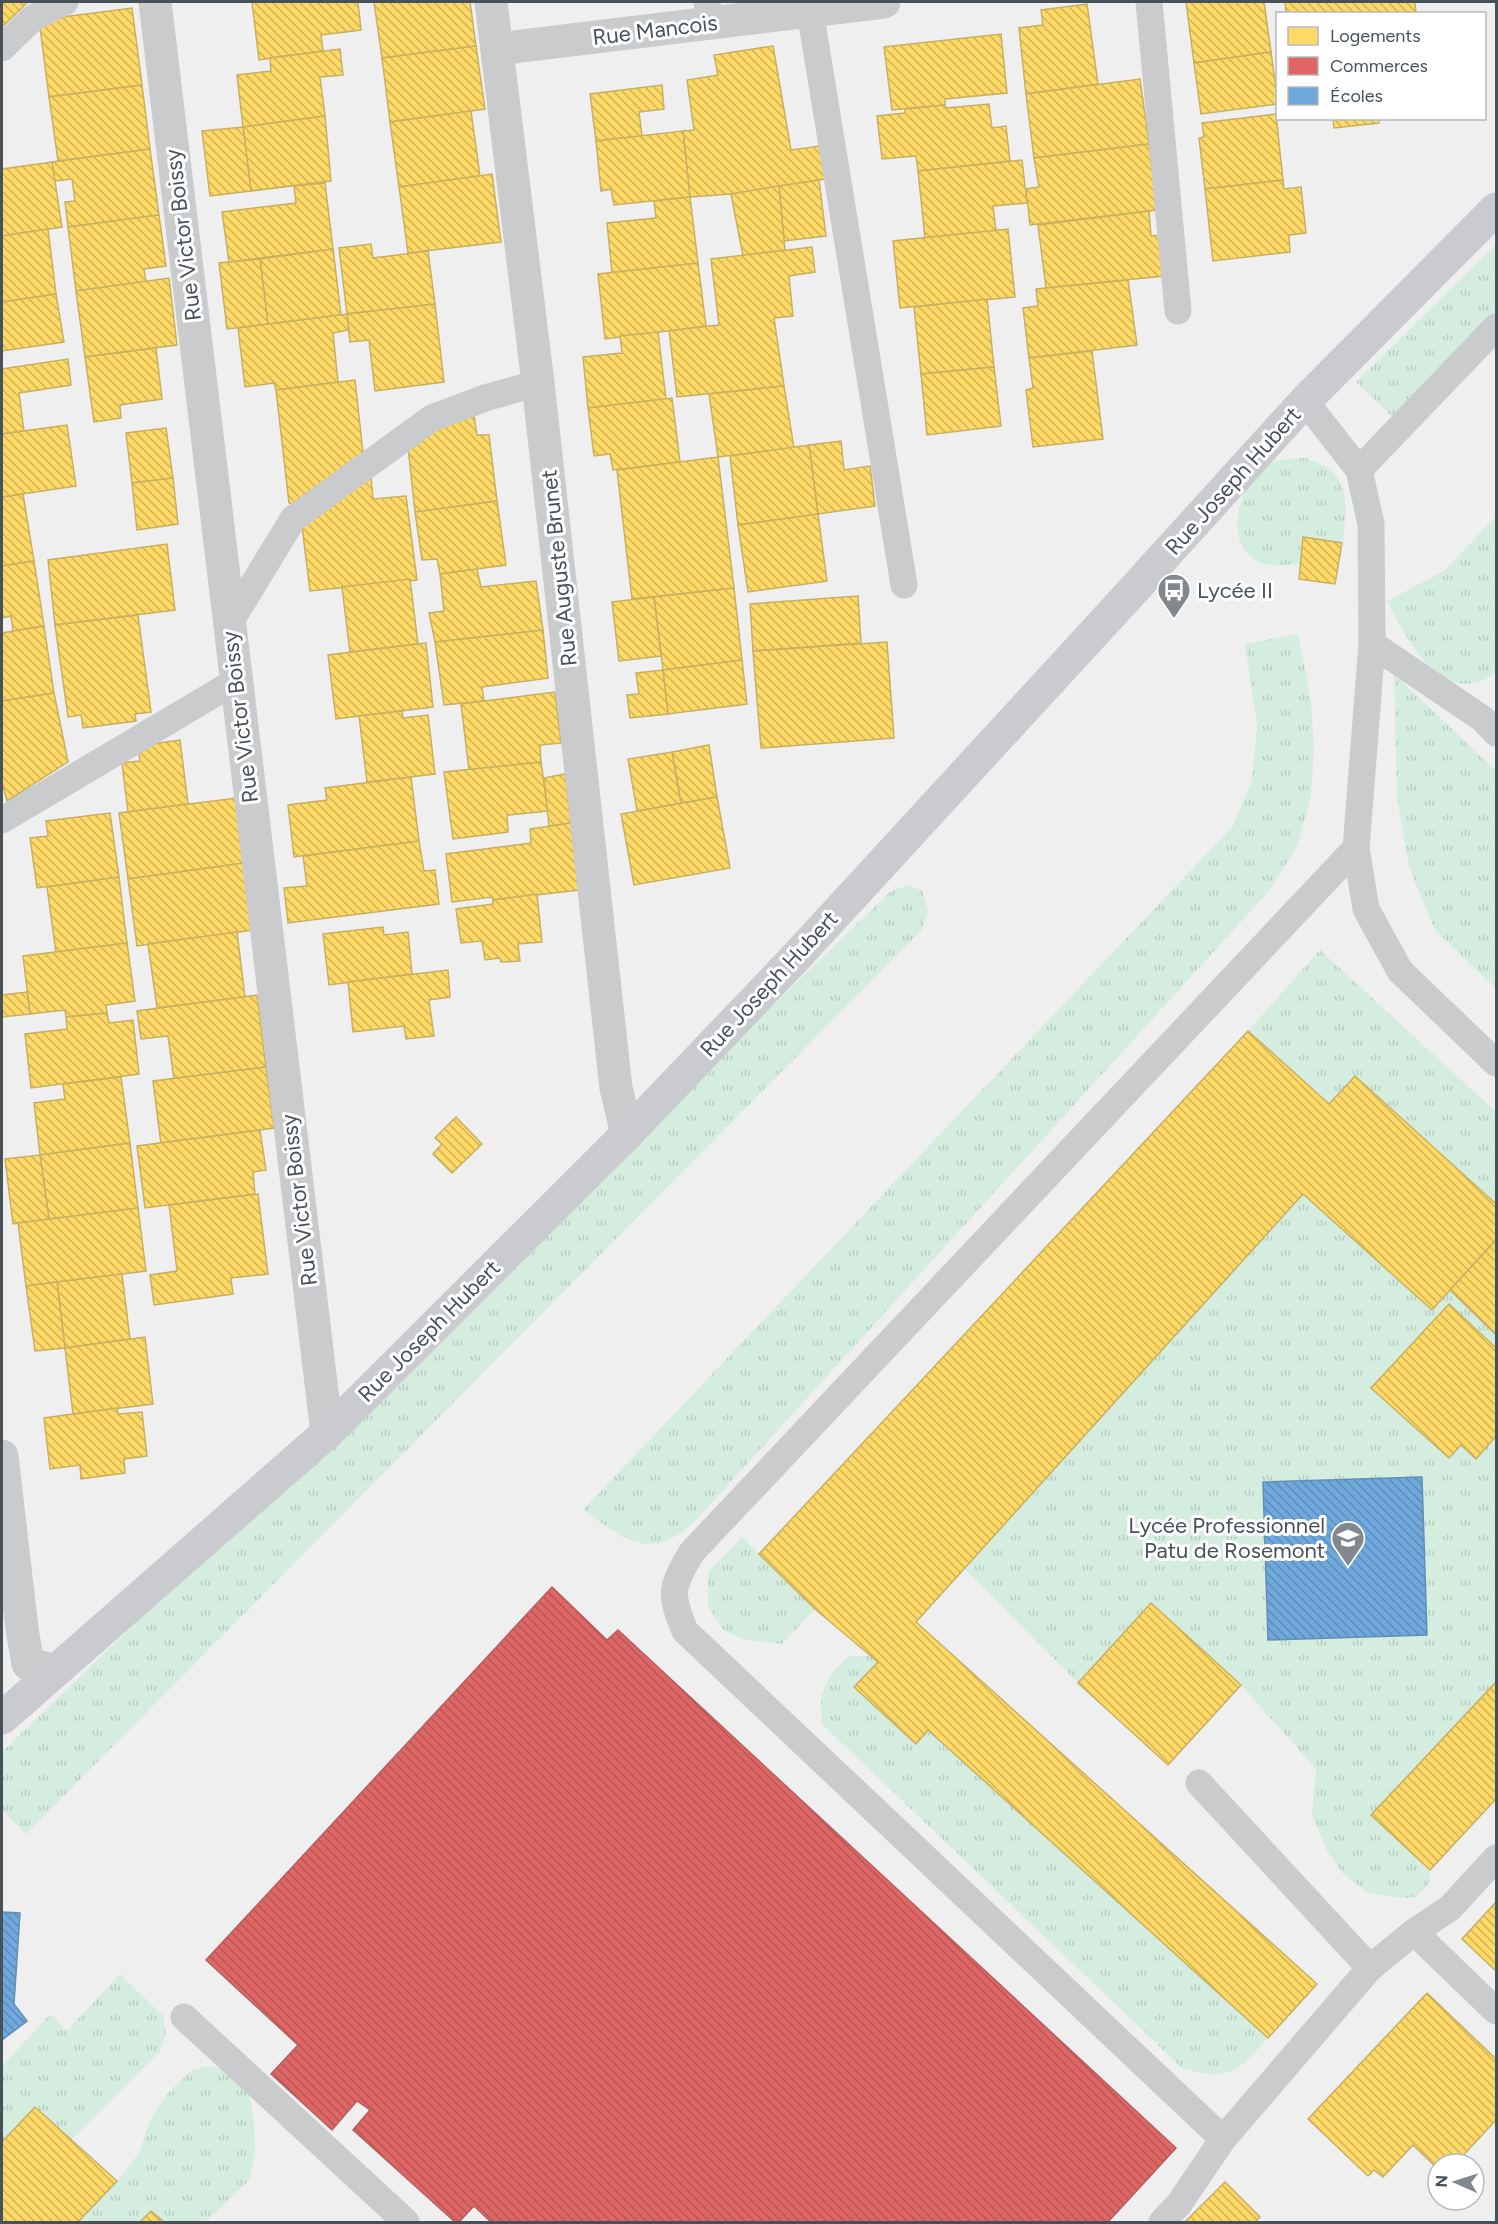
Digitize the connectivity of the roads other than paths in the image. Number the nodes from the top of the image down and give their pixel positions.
1 (65, 2) edge
2 (155, 2) edge
3 (491, 2) edge
4 (884, 2) edge
5 (1149, 2) edge
6 (810, 11) junction
7 (709, 12) edge
8 (2, 48) edge
9 (497, 49) junction
10 (1497, 209) edge
11 (1178, 311) dead end
12 (1497, 327) edge
13 (538, 383) junction
14 (1305, 401) junction
15 (1359, 470) junction
16 (904, 585) dead end
17 (229, 624) junction
18 (1372, 644) junction
19 (236, 681) junction
20 (1492, 719) edge
21 (2, 820) edge
22 (1356, 848) junction
23 (1497, 1063) edge
24 (627, 1134) junction
25 (327, 1433) junction
26 (2, 1456) edge
27 (54, 1670) junction
28 (2, 1718) edge
29 (1199, 1783) dead end
30 (1497, 1858) edge
31 (1414, 1932) junction
32 (1370, 1968) junction
33 (1497, 2011) edge
34 (184, 2017) dead end
35 (1223, 2139) junction
36 (406, 2223) edge
37 (1162, 2223) edge

1 - 8 lane
2 - 17 street, Rue Victor Boissy
3 - 9 street, Rue Auguste Brunet
4 - 6 street, Rue Mancois
5 - 11 lane
6 - 7 street, Rue Mancois
6 - 16 lane
7 - 9 street, Rue Mancois
9 - 13 street, Rue Auguste Brunet
10 - 14 street, Rue Joseph Hubert
12 - 15 lane
13 - 17 lane
13 - 24 street, Rue Auguste Brunet
14 - 15 lane
14 - 24 street, Rue Joseph Hubert
15 - 18 lane
17 - 19 street, Rue Victor Boissy
18 - 20 lane
18 - 22 lane
19 - 21 lane
19 - 25 street, Rue Victor Boissy
22 - 23 lane
22 - 35 lane
24 - 25 street, Rue Joseph Hubert
25 - 27 street, Rue Joseph Hubert
26 - 27 street
27 - 28 street, Rue Joseph Hubert
29 - 32 lane
30 - 31 lane
31 - 32 lane
31 - 33 lane
32 - 35 lane
34 - 36 lane
35 - 37 lane

